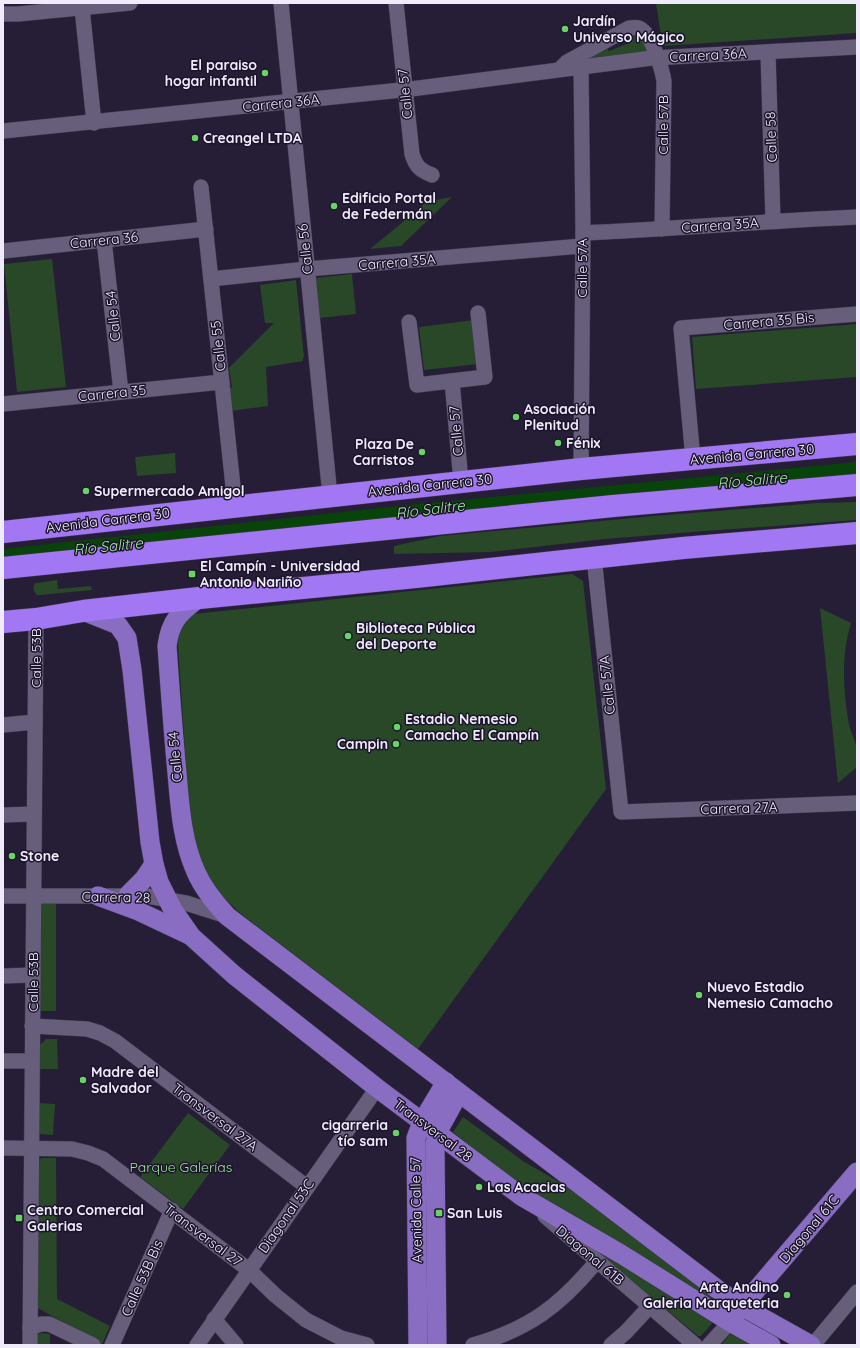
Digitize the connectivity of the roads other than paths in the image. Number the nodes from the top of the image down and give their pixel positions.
1 (130, 3) edge
2 (281, 3) edge
3 (396, 3) edge
4 (82, 8) junction
5 (3, 14) edge
6 (857, 47) edge
7 (768, 52) junction
8 (658, 58) junction
9 (581, 68) junction
10 (559, 70) junction
11 (405, 90) junction
12 (290, 102) junction
13 (94, 123) junction
14 (3, 131) edge
15 (432, 175) dead end
16 (201, 187) dead end
17 (857, 217) edge
18 (773, 221) junction
19 (206, 229) junction
20 (662, 229) junction
21 (104, 240) junction
22 (583, 240) junction
23 (3, 251) edge
24 (307, 269) junction
25 (211, 279) junction
26 (478, 313) dead end
27 (857, 314) edge
28 (410, 322) dead end
29 (452, 381) junction
30 (222, 382) junction
31 (121, 392) junction
32 (3, 404) edge
33 (857, 444) edge
34 (693, 459) junction
35 (581, 469) junction
36 (461, 482) junction
37 (857, 486) edge
38 (330, 496) junction
39 (235, 505) junction
40 (3, 532) edge
41 (857, 533) edge
42 (594, 557) junction
43 (3, 568) edge
44 (199, 598) junction
45 (3, 609) edge
46 (83, 611) junction
47 (36, 619) junction
48 (3, 622) edge
49 (35, 722) junction
50 (3, 725) edge
51 (857, 803) edge
52 (621, 812) joint
53 (34, 814) junction
54 (3, 815) edge
55 (154, 864) junction
56 (128, 895) junction
57 (3, 896) edge
58 (34, 896) junction
59 (98, 896) junction
60 (167, 899) junction
61 (227, 916) junction
62 (191, 936) junction
63 (33, 975) junction
64 (3, 976) edge
65 (32, 1026) junction
66 (3, 1061) edge
67 (32, 1061) junction
68 (377, 1088) junction
69 (452, 1088) junction
70 (429, 1127) junction
71 (3, 1148) edge
72 (31, 1148) junction
73 (857, 1172) edge
74 (307, 1187) junction
75 (521, 1196) junction
76 (172, 1210) junction
77 (597, 1261) junction
78 (249, 1270) junction
79 (857, 1292) edge
80 (650, 1306) junction
81 (742, 1307) junction
82 (214, 1319) junction
83 (730, 1322) junction
84 (30, 1328) junction
85 (30, 1345) edge
86 (93, 1345) edge
87 (112, 1345) edge
88 (196, 1345) edge
89 (236, 1345) edge
90 (366, 1345) edge
91 (418, 1345) edge
92 (437, 1345) edge
93 (473, 1345) edge
94 (611, 1345) edge
95 (695, 1345) edge
96 (709, 1345) edge
97 (771, 1345) edge
98 (812, 1345) edge

1 - 4 street
2 - 12 street, Calle 56
3 - 11 street, Calle 57
4 - 5 street
4 - 13 street
6 - 7 street, Carrera 36A
7 - 8 street, Carrera 36A
7 - 18 street, Calle 58
8 - 9 street, Carrera 36A
8 - 10 street, Calle 57B
8 - 20 street, Calle 57B
9 - 10 street, Carrera 36A
9 - 22 street, Calle 57A
10 - 11 street, Carrera 36A
11 - 12 street, Carrera 36A
11 - 15 street, Calle 57
12 - 13 street, Carrera 36A
12 - 24 street, Calle 56
13 - 14 street, Carrera 36A
16 - 19 street, Calle 55
17 - 18 street, Carrera 35A
18 - 20 street, Carrera 35A
19 - 21 street, Carrera 36
19 - 25 street, Calle 55
20 - 22 street, Carrera 35A
21 - 23 street, Carrera 36
21 - 31 street, Calle 54
22 - 24 street, Carrera 35A
22 - 35 street, Calle 57A
24 - 25 street, Carrera 35A
24 - 38 street, Calle 56
25 - 30 street, Calle 55
26 - 29 street
27 - 34 street, Carrera 35 Bis
28 - 29 street
29 - 36 street, Calle 57
30 - 31 street, Carrera 35
30 - 39 street, Calle 55
31 - 32 street, Carrera 35
33 - 34 highway, Avenida Carrera 30
34 - 35 highway, Avenida Carrera 30
35 - 36 highway, Avenida Carrera 30
36 - 38 highway, Avenida Carrera 30
37 - 43 highway
38 - 39 highway, Avenida Carrera 30
39 - 40 highway, Avenida Carrera 30
41 - 42 highway
42 - 44 highway
42 - 52 street, Calle 57A
44 - 46 highway
44 - 61 main road, Calle 54
45 - 46 highway
46 - 47 highway
46 - 55 main road
47 - 48 highway
47 - 49 street, Calle 53B
49 - 50 street
49 - 53 street, Calle 53B
51 - 52 street, Carrera 27A
53 - 54 street
53 - 58 street, Calle 53B
55 - 56 main road
55 - 60 main road
56 - 59 street, Carrera 28
56 - 60 street, Carrera 28
57 - 58 street, Carrera 28
58 - 59 street, Carrera 28
58 - 63 street, Calle 53B
59 - 62 main road
60 - 61 street, Carrera 28
60 - 62 main road, Transversal 28
61 - 69 main road
62 - 68 main road, Transversal 28
63 - 64 street
63 - 65 street, Calle 53B
65 - 67 street, Calle 53B
65 - 74 street, Transversal 27A
66 - 67 street
67 - 72 street, Calle 53B
68 - 70 main road, Transversal 28
68 - 74 street, Diagonal 53C
69 - 70 main road, Avenida Calle 57
69 - 81 main road
70 - 75 main road, Transversal 28
70 - 91 main road, Avenida Calle 57
70 - 92 main road, Avenida Calle 57
71 - 72 street, Transversal 27
72 - 76 street, Transversal 27
72 - 84 street, Calle 53B
73 - 81 main road, Diagonal 61C
74 - 78 street, Diagonal 53C
75 - 77 street, Diagonal 61B
75 - 83 main road, Transversal 28
76 - 78 street, Transversal 27
76 - 87 street, Calle 53B Bis
77 - 80 street, Diagonal 61B
77 - 93 street
78 - 82 street, Diagonal 53C
78 - 90 street, Transversal 27
79 - 98 street
80 - 94 street
80 - 95 street, Diagonal 61B
81 - 83 main road, Diagonal 61C
81 - 98 main road
82 - 88 street, Diagonal 53C
82 - 89 street
83 - 96 street
83 - 97 main road, Transversal 28
84 - 85 street, Calle 53B
84 - 86 street

